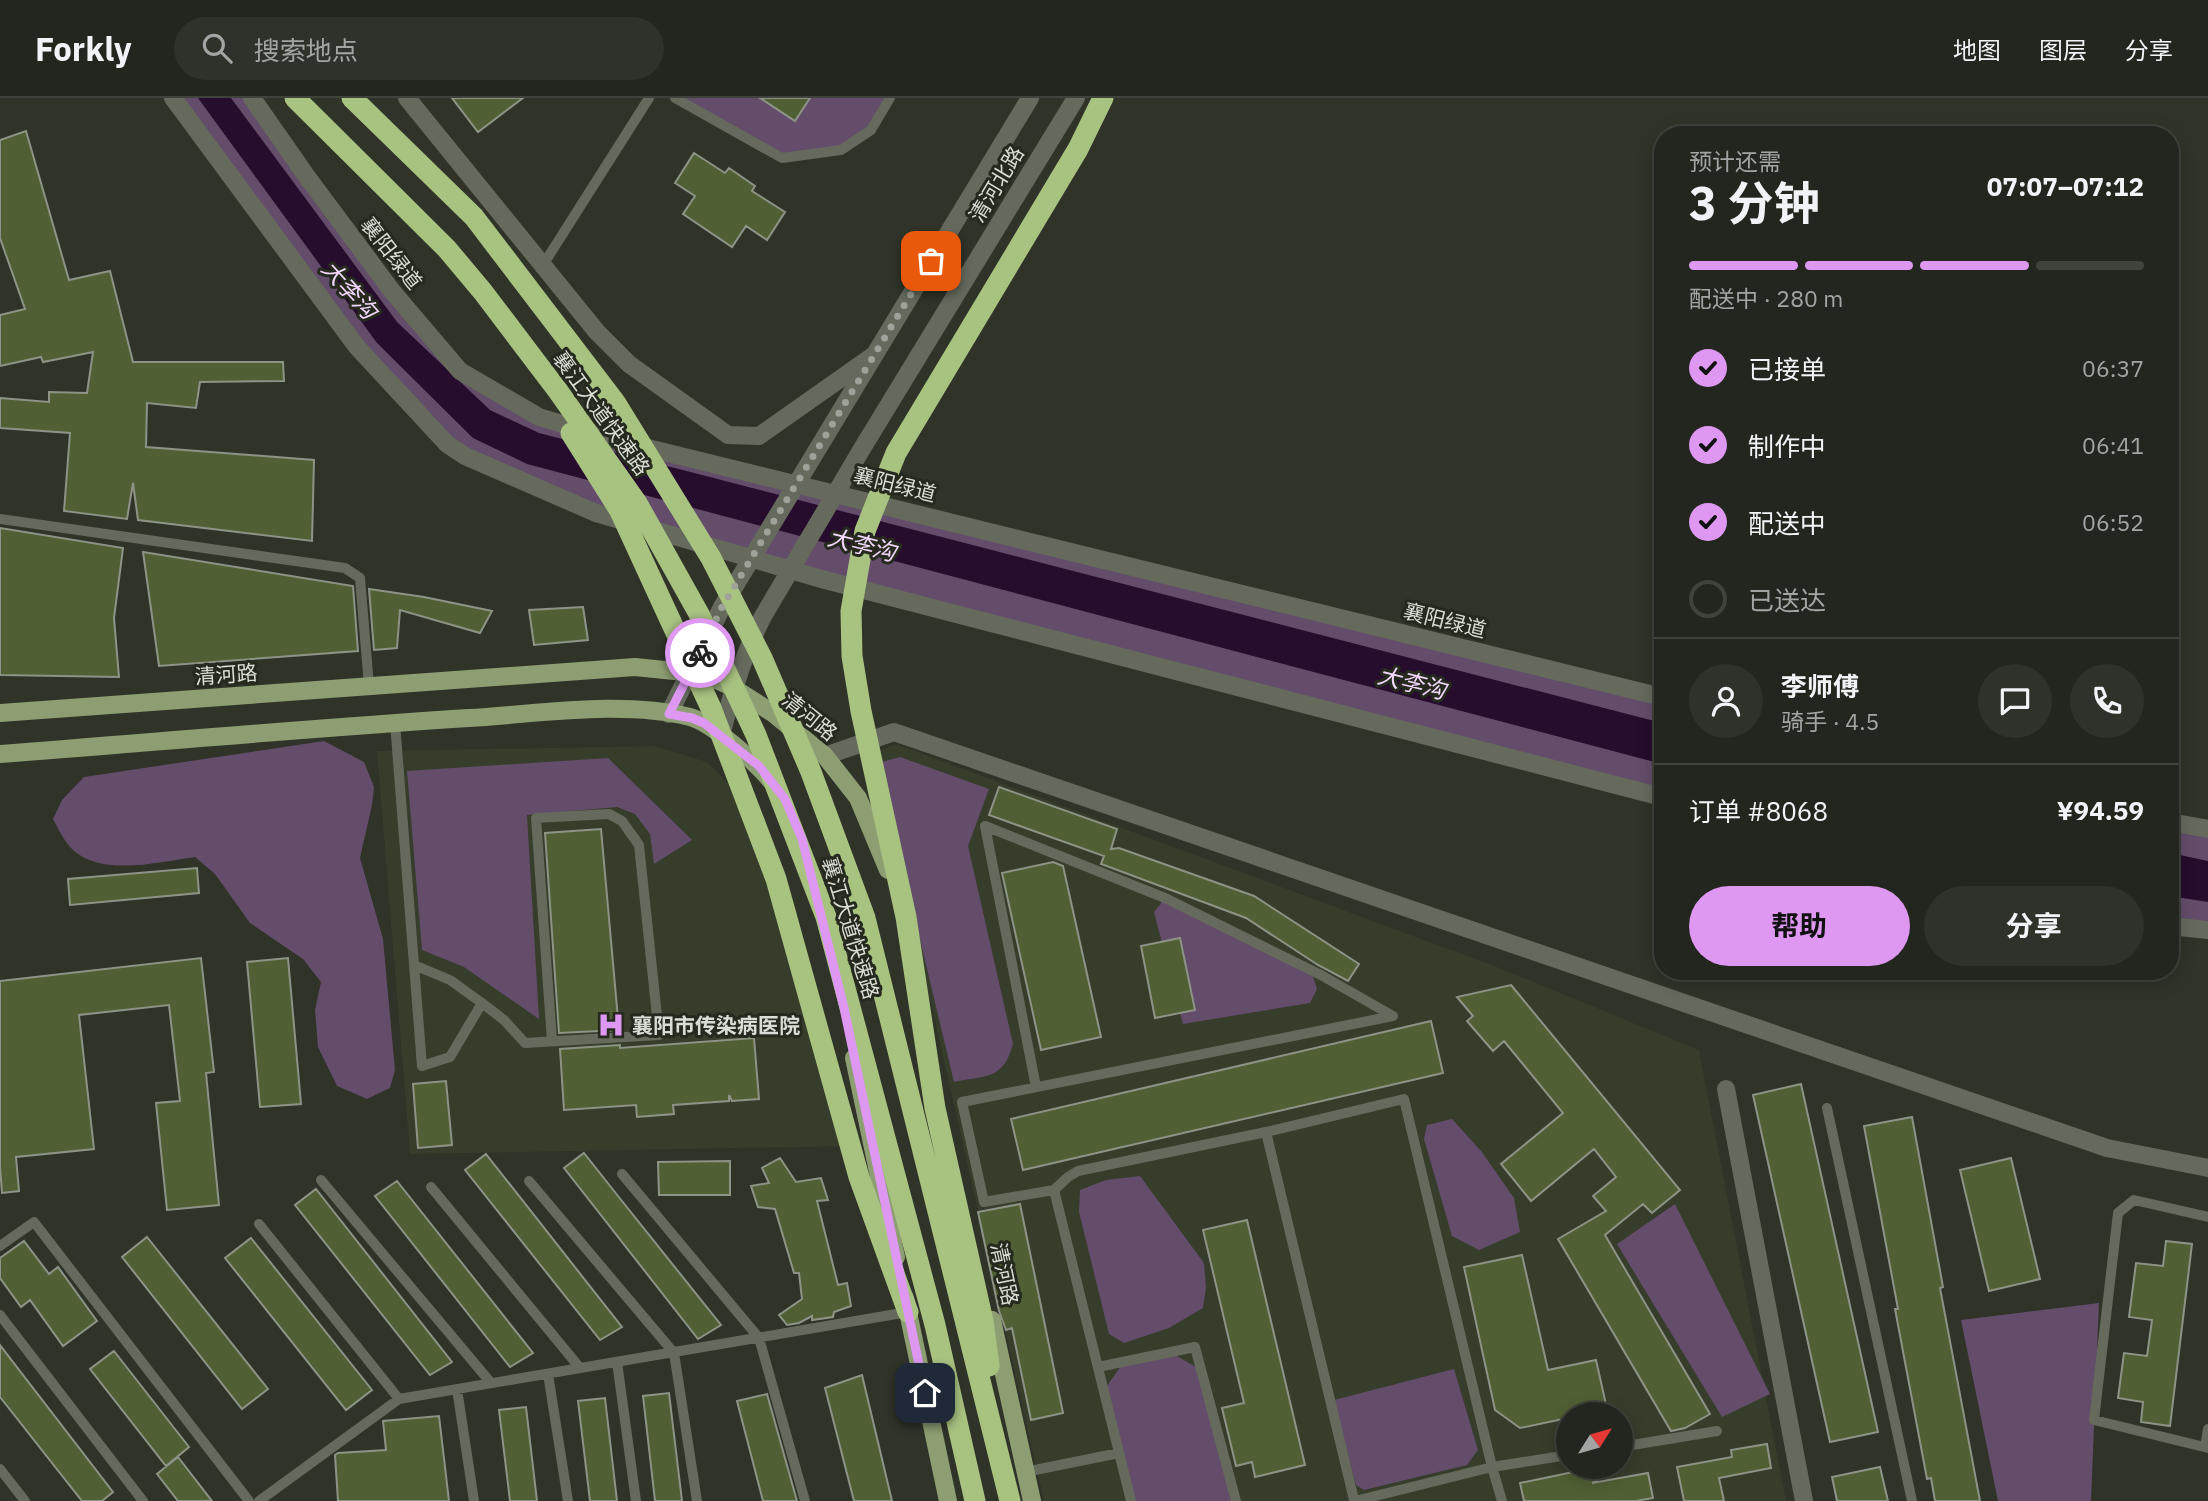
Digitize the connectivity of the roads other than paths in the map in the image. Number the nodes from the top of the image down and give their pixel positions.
1 (173, 98) edge
2 (252, 98) edge
3 (295, 98) edge
4 (352, 98) edge
5 (407, 98) edge
6 (649, 98) edge
7 (675, 98) edge
8 (890, 98) edge
9 (1030, 98) edge
10 (1076, 98) edge
11 (1103, 98) edge
12 (543, 265) junction
13 (483, 292) junction
14 (875, 355) junction
15 (0, 519) edge
16 (691, 672) junction
17 (369, 686) junction
18 (733, 687) junction
19 (1654, 695) edge
20 (0, 713) edge
21 (669, 714) junction
22 (395, 723) junction
23 (721, 736) junction
24 (0, 754) edge
25 (825, 756) junction
26 (1654, 795) edge
27 (2179, 824) edge
28 (2208, 829) edge
29 (811, 878) junction
30 (2179, 927) edge
31 (2208, 930) edge
32 (414, 965) junction
33 (482, 1003) junction
34 (552, 1041) junction
35 (1036, 1087) junction
36 (1726, 1089) dead end
37 (1827, 1108) dead end
38 (1266, 1132) junction
39 (2208, 1168) edge
40 (622, 1174) dead end
41 (321, 1180) dead end
42 (529, 1181) dead end
43 (431, 1187) dead end
44 (1054, 1190) junction
45 (2208, 1217) edge
46 (259, 1224) dead end
47 (0, 1246) edge
48 (908, 1312) junction
49 (0, 1315) edge
50 (759, 1339) junction
51 (674, 1353) junction
52 (617, 1362) junction
53 (1098, 1367) junction
54 (580, 1368) junction
55 (548, 1374) junction
56 (491, 1383) junction
57 (457, 1389) junction
58 (400, 1399) junction
59 (2208, 1429) edge
60 (1717, 1431) dead end
61 (1633, 1445) edge
62 (2207, 1447) edge
63 (1119, 1453) junction
64 (1556, 1457) edge
65 (1492, 1467) junction
66 (0, 1469) edge
67 (1015, 1473) junction
68 (1355, 1500) edge
69 (25, 1501) edge
70 (143, 1501) edge
71 (249, 1501) edge
72 (259, 1501) edge
73 (474, 1501) edge
74 (568, 1501) edge
75 (636, 1501) edge
76 (697, 1501) edge
77 (806, 1501) edge
78 (948, 1501) edge
79 (975, 1501) edge
80 (1010, 1501) edge
81 (1032, 1501) edge
82 (1131, 1501) edge
83 (1236, 1501) edge
84 (1502, 1501) edge
85 (1804, 1501) edge
86 (1912, 1501) edge

1 - 26 street
2 - 19 street, 襄阳绿道
3 - 13 highway, 襄江大道快速路
4 - 67 highway, 襄江大道快速路
5 - 12 street
6 - 12 lane
7 - 8 lane
9 - 14 street, 清河北路
10 - 18 street, 清河北路
11 - 67 highway
12 - 14 street
13 - 29 highway, 襄江大道快速路
13 - 48 highway
14 - 16 street, 清河北路
15 - 17 lane
16 - 17 main road, 清河路
16 - 18 main road, 清河路
16 - 21 street, 清河北路
17 - 20 main road, 清河路
18 - 23 street, 清河北路
18 - 25 main road, 清河路
21 - 22 main road
21 - 23 main road
22 - 24 main road
22 - 32 lane
23 - 29 main road
25 - 39 street
25 - 67 main road, 清河路
27 - 28 street
29 - 48 main road
29 - 79 highway, 襄江大道快速路
30 - 31 street
32 - 33 lane
32 - 33 lane
33 - 34 lane
34 - 34 lane
35 - 35 lane
35 - 44 lane
36 - 85 street
37 - 86 lane
38 - 44 lane
38 - 65 lane
38 - 68 lane
40 - 50 lane
41 - 56 lane
42 - 51 lane
43 - 54 lane
44 - 53 lane
45 - 62 lane
46 - 58 lane
47 - 71 lane
48 - 50 lane
48 - 78 main road
49 - 70 lane
50 - 51 lane
50 - 77 lane
51 - 52 lane
51 - 76 lane
52 - 54 lane
52 - 75 lane
53 - 63 lane
53 - 83 lane
54 - 55 lane
55 - 56 lane
55 - 74 lane
56 - 57 lane
57 - 58 lane
57 - 73 lane
58 - 72 lane
59 - 62 lane
60 - 61 lane
63 - 67 lane
63 - 82 lane
64 - 65 lane
65 - 68 lane
65 - 84 lane
66 - 69 lane
67 - 80 highway, 襄江大道快速路
67 - 81 main road, 清河路

